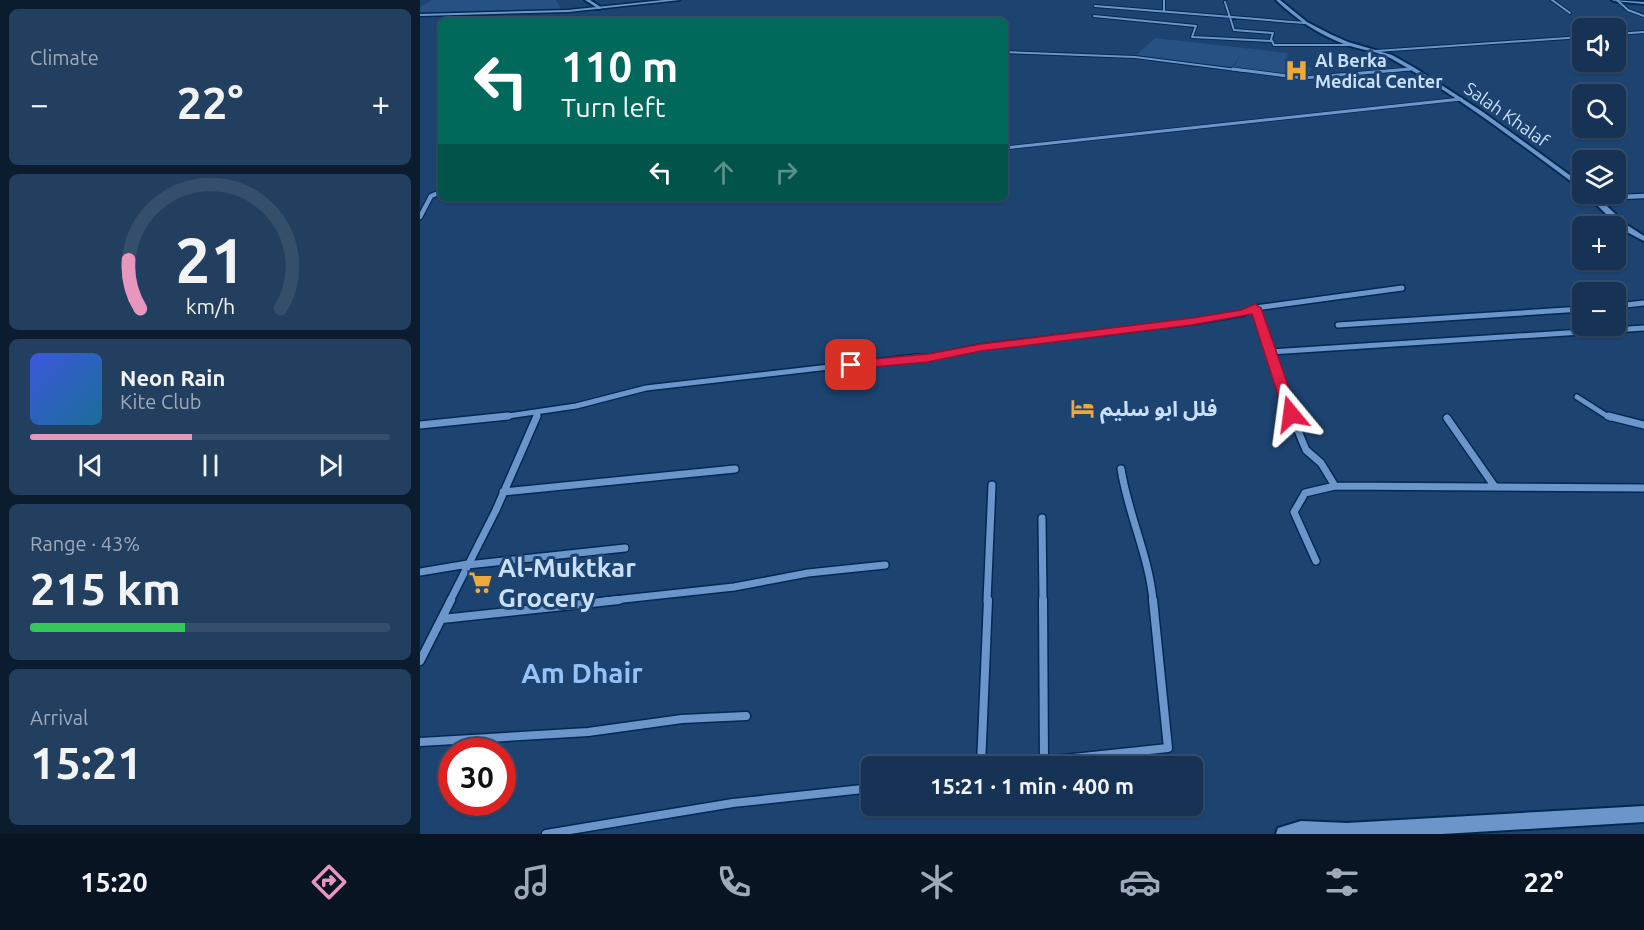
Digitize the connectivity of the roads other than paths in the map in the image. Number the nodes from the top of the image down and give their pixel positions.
1 (587, 0) edge
2 (678, 0) edge
3 (1164, 0) edge
4 (1278, 0) edge
5 (1552, 0) edge
6 (1616, 0) edge
7 (1093, 1) edge
8 (1225, 2) dead end
9 (1644, 3) edge
10 (1095, 6) junction
11 (600, 8) junction
12 (1164, 11) junction
13 (1570, 13) dead end
14 (420, 15) edge
15 (1094, 16) junction
16 (1644, 16) edge
17 (1230, 17) junction
18 (1099, 21) dead end
19 (1305, 23) junction
20 (1644, 32) edge
21 (1626, 33) edge
22 (1572, 38) edge
23 (1271, 41) junction
24 (1350, 45) junction
25 (1376, 51) junction
26 (1008, 52) edge
27 (1413, 69) junction
28 (1461, 99) junction
29 (1008, 148) edge
30 (1572, 180) edge
31 (438, 193) edge
32 (1626, 196) edge
33 (1644, 196) edge
34 (1600, 204) edge
35 (420, 217) edge
36 (1644, 239) edge
37 (1402, 288) dead end
38 (1644, 303) edge
39 (1626, 305) edge
40 (1255, 308) junction
41 (1572, 310) edge
42 (1338, 325) dead end
43 (1644, 328) edge
44 (1270, 352) junction
45 (1577, 397) dead end
46 (538, 413) junction
47 (1447, 418) dead end
48 (420, 425) edge
49 (1644, 425) edge
50 (735, 469) dead end
51 (1121, 469) dead end
52 (992, 485) dead end
53 (1335, 486) junction
54 (1495, 487) junction
55 (1644, 488) edge
56 (503, 492) junction
57 (1042, 518) dead end
58 (625, 548) dead end
59 (1316, 561) dead end
60 (467, 565) junction
61 (885, 565) dead end
62 (420, 572) edge
63 (442, 618) junction
64 (421, 659) edge
65 (746, 716) dead end
66 (420, 742) edge
67 (981, 756) edge
68 (1044, 756) edge
69 (1092, 756) edge
70 (861, 789) edge
71 (1644, 814) edge
72 (546, 834) edge
73 (1284, 834) edge

1 - 11 street
2 - 11 main road
3 - 12 street
4 - 19 street, Salah Khalaf
5 - 13 street
6 - 9 street
6 - 16 street
7 - 10 street
8 - 17 street
10 - 12 street
10 - 15 street
11 - 14 main road
12 - 17 street
15 - 18 street
15 - 23 street
17 - 19 street
17 - 23 street
19 - 24 street, Salah Khalaf
20 - 21 street
22 - 25 street
23 - 24 street
24 - 25 street, Salah Khalaf
25 - 27 street, Salah Khalaf
26 - 27 street
27 - 28 street, Salah Khalaf
28 - 29 street
28 - 30 street, Salah Khalaf
31 - 35 street
32 - 33 street
34 - 36 street
37 - 40 street
38 - 39 street
40 - 44 street
40 - 46 street
41 - 42 street
43 - 44 street
44 - 53 street
45 - 49 street
46 - 48 street
46 - 56 street
47 - 54 street
50 - 56 street
51 - 69 street
52 - 67 street
53 - 54 street
53 - 59 street
54 - 55 street
56 - 60 street
57 - 68 street
58 - 60 street
60 - 62 street
60 - 63 street
61 - 63 street
63 - 64 street
65 - 66 street
70 - 72 street
71 - 73 street

